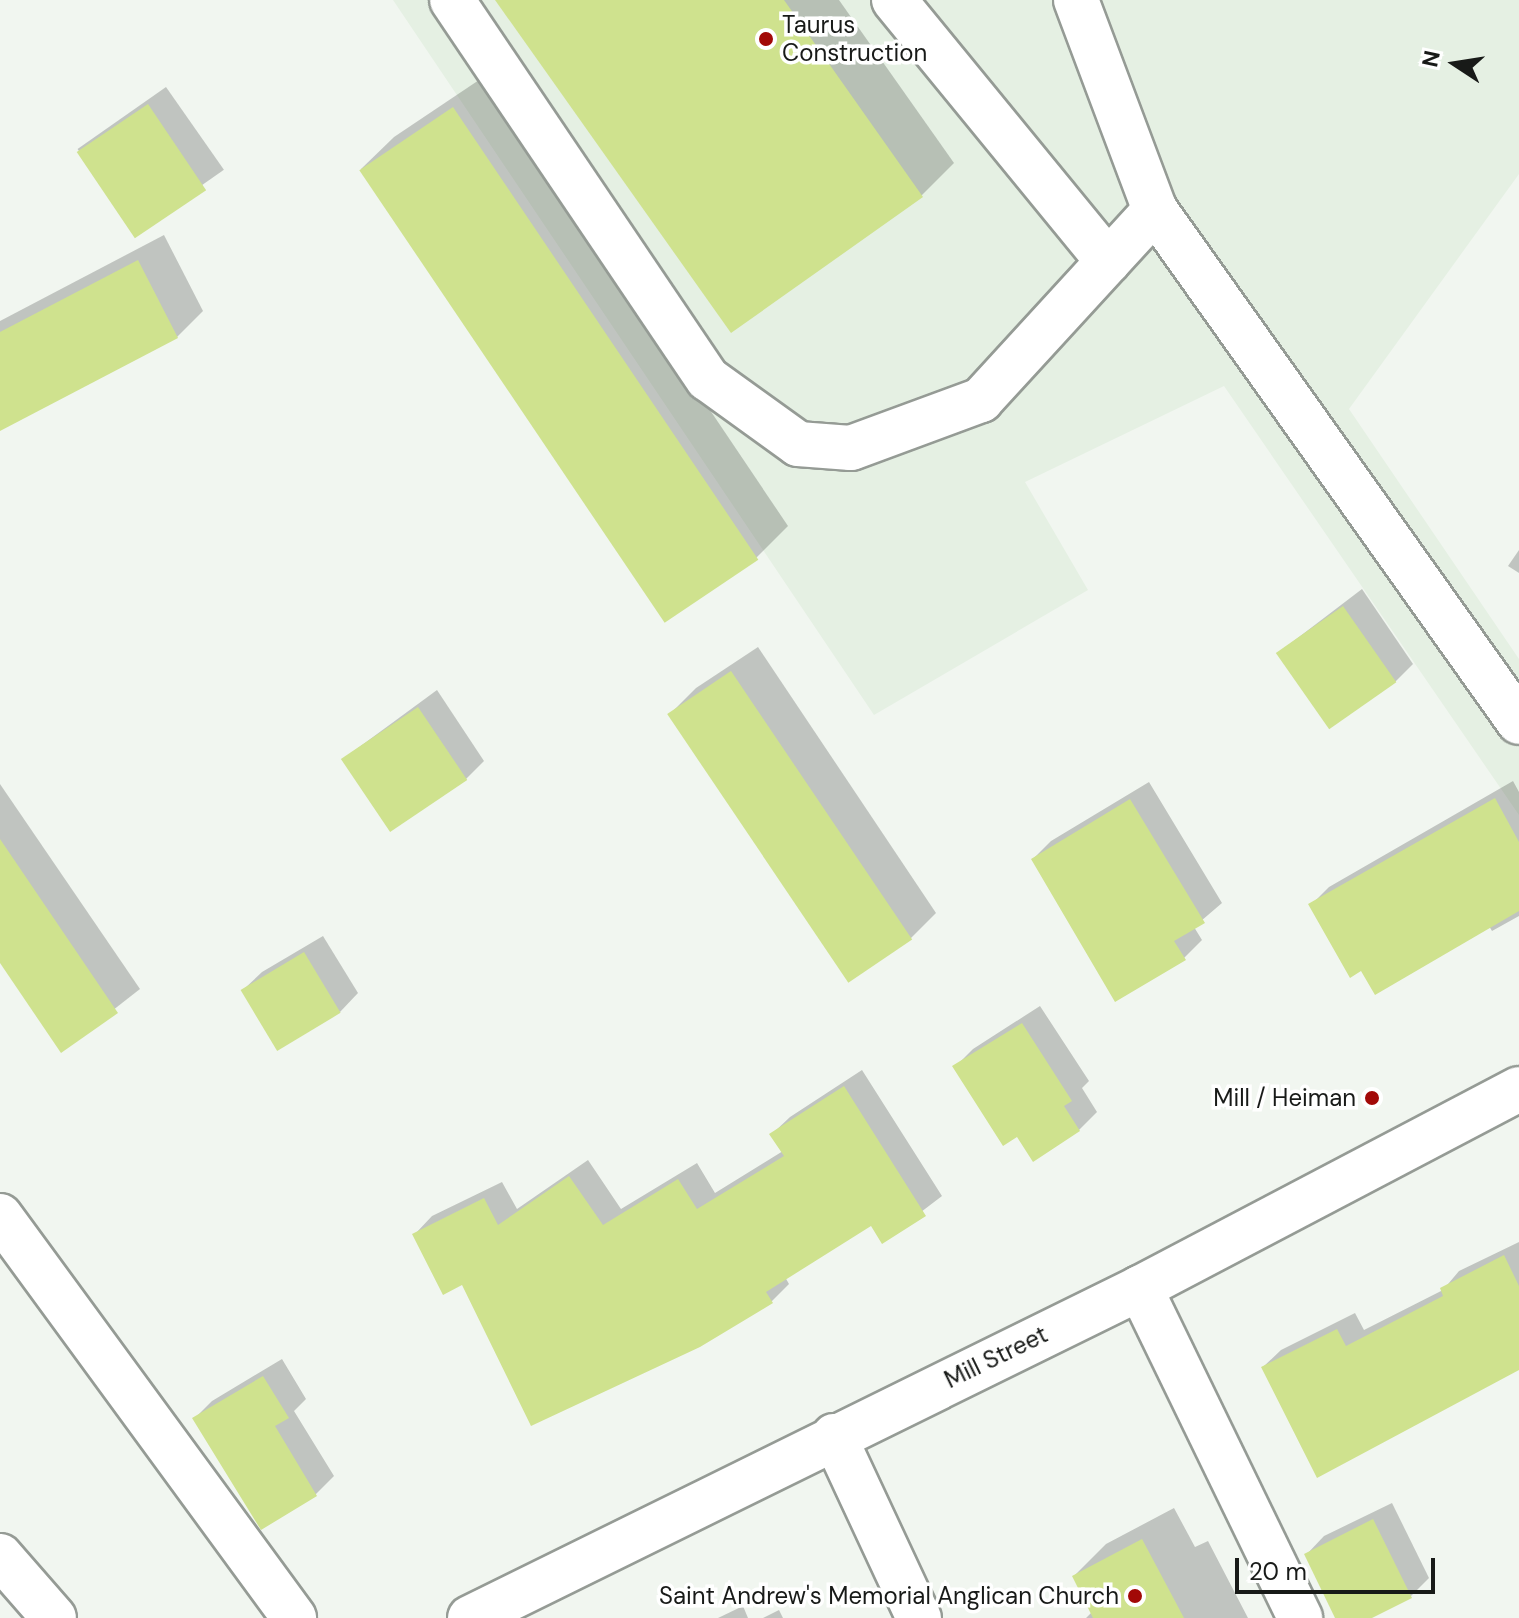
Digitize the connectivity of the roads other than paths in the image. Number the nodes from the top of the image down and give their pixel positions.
1 (452, 0) edge
2 (894, 0) edge
3 (1076, 0) edge
4 (1155, 210) junction
5 (1108, 261) junction
6 (1519, 722) edge
7 (1519, 1089) edge
8 (0, 1216) edge
9 (1140, 1288) junction
10 (834, 1436) junction
11 (0, 1556) edge
12 (54, 1618) edge
13 (294, 1618) edge
14 (470, 1618) edge
15 (919, 1618) edge
16 (1300, 1618) edge

1 - 5 street
2 - 5 street
3 - 4 street
4 - 5 street
4 - 6 street
7 - 9 street, Mill Street
8 - 13 street
9 - 10 street, Mill Street
9 - 16 street
10 - 14 street, Mill Street
10 - 15 street
11 - 12 street

